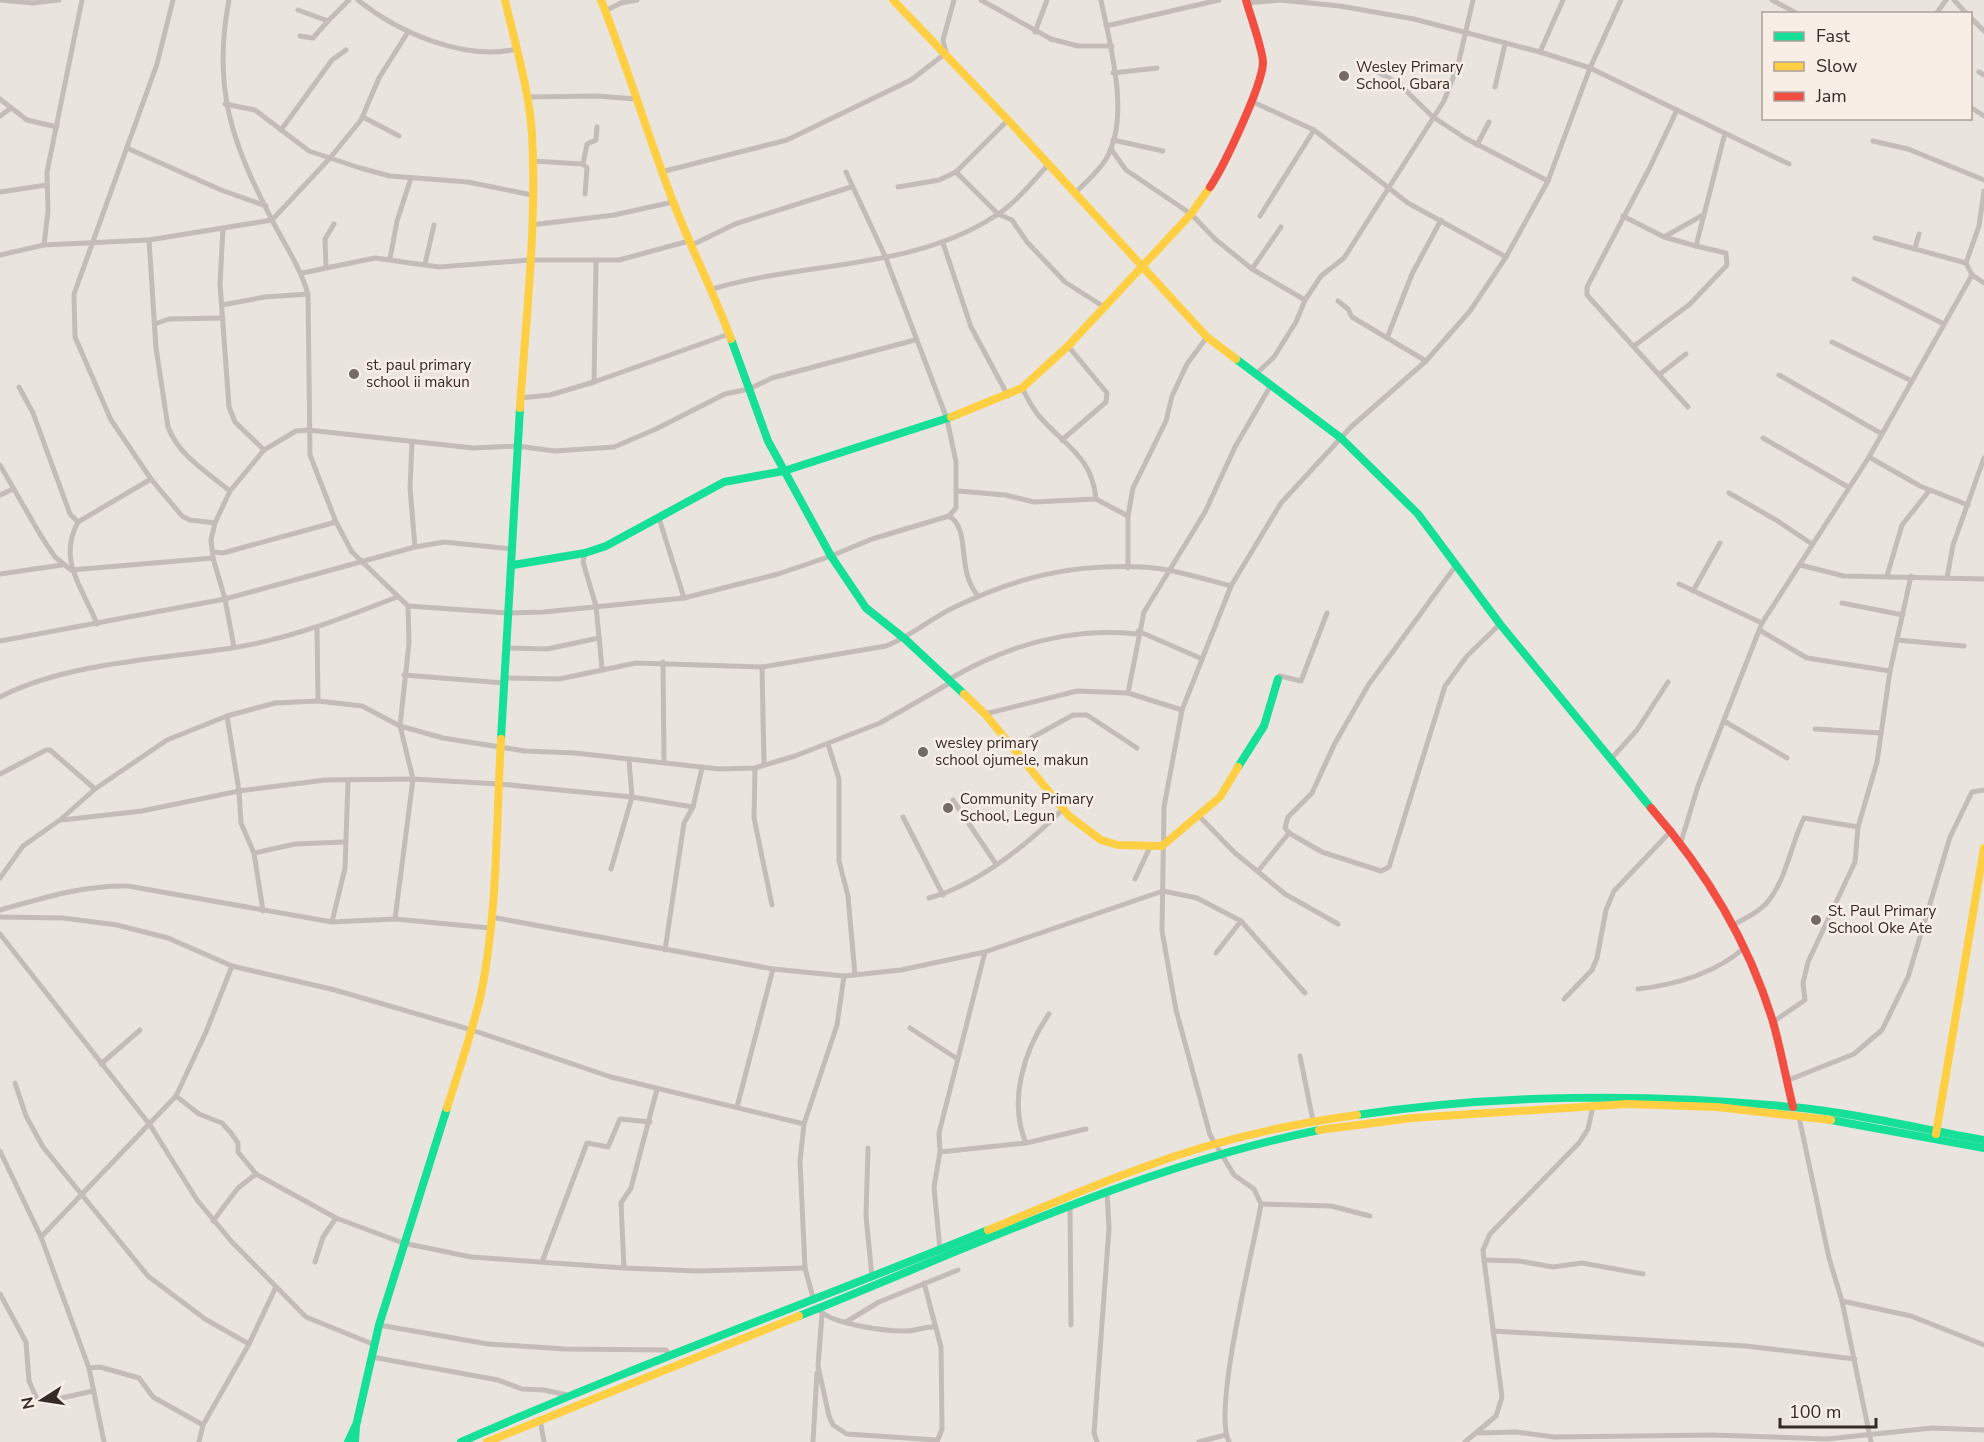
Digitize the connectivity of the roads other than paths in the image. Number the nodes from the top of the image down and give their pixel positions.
1 (0, 0) edge
2 (58, 0) edge
3 (82, 0) edge
4 (173, 0) edge
5 (229, 0) edge
6 (349, 0) edge
7 (358, 0) edge
8 (505, 0) edge
9 (601, 0) edge
10 (637, 0) edge
11 (893, 0) edge
12 (954, 0) edge
13 (981, 0) edge
14 (1047, 0) edge
15 (1101, 0) edge
16 (1219, 0) edge
17 (1473, 0) edge
18 (1563, 0) edge
19 (1621, 0) edge
20 (1772, 0) edge
21 (1954, 0) edge
22 (33, 1) edge
23 (1246, 2) edge
24 (298, 10) dead end
25 (607, 10) junction
26 (1794, 12) edge
27 (1965, 12) edge
28 (1972, 18) edge
29 (328, 21) junction
30 (1106, 26) junction
31 (1984, 31) edge
32 (408, 32) junction
33 (1035, 32) junction
34 (1465, 32) junction
35 (300, 36) dead end
36 (1505, 44) junction
37 (1112, 46) junction
38 (346, 50) dead end
39 (517, 50) junction
40 (1540, 52) junction
41 (946, 53) junction
42 (1366, 65) dead end
43 (1157, 68) dead end
44 (1590, 68) junction
45 (1113, 73) junction
46 (1494, 87) dead end
47 (528, 97) junction
48 (0, 99) edge
49 (635, 99) junction
50 (1251, 101) junction
51 (225, 104) junction
52 (11, 108) junction
53 (1677, 110) junction
54 (0, 116) edge
55 (363, 117) junction
56 (1433, 117) junction
57 (1008, 120) junction
58 (1489, 122) dead end
59 (57, 127) junction
60 (597, 127) dead end
61 (281, 130) junction
62 (1314, 130) junction
63 (1725, 133) junction
64 (399, 136) dead end
65 (1113, 140) junction
66 (1874, 141) dead end
67 (1477, 145) junction
68 (127, 148) junction
69 (1111, 149) junction
70 (1163, 151) dead end
71 (330, 158) junction
72 (532, 161) junction
73 (583, 164) junction
74 (1789, 164) dead end
75 (1048, 165) junction
76 (662, 172) junction
77 (846, 172) dead end
78 (956, 172) junction
79 (411, 178) junction
80 (1984, 180) edge
81 (1548, 181) junction
82 (47, 185) junction
83 (851, 187) junction
84 (897, 187) dead end
85 (1388, 188) junction
86 (1984, 191) edge
87 (0, 192) edge
88 (1075, 193) junction
89 (585, 194) dead end
90 (532, 195) junction
91 (673, 202) junction
92 (266, 206) junction
93 (998, 214) junction
94 (1191, 214) junction
95 (1703, 215) junction
96 (1260, 216) dead end
97 (1623, 216) junction
98 (1441, 219) junction
99 (272, 220) junction
100 (334, 224) dead end
101 (434, 225) dead end
102 (531, 225) junction
103 (1281, 226) dead end
104 (223, 228) junction
105 (1919, 234) dead end
106 (1664, 237) junction
107 (1875, 238) dead end
108 (149, 240) junction
109 (691, 243) junction
110 (943, 243) junction
111 (92, 244) junction
112 (44, 245) junction
113 (1696, 246) junction
114 (1915, 248) junction
115 (0, 255) edge
116 (885, 256) junction
117 (1506, 257) junction
118 (390, 259) junction
119 (529, 260) junction
120 (596, 261) junction
121 (1966, 263) junction
122 (425, 264) junction
123 (326, 267) junction
124 (1141, 268) junction
125 (1252, 268) junction
126 (302, 273) junction
127 (1972, 275) junction
128 (1854, 279) dead end
129 (1984, 283) edge
130 (709, 290) junction
131 (308, 294) junction
132 (1305, 300) junction
133 (1338, 301) dead end
134 (222, 305) junction
135 (1104, 307) junction
136 (223, 318) junction
137 (154, 324) junction
138 (1944, 324) junction
139 (729, 334) junction
140 (1207, 337) junction
141 (1387, 338) junction
142 (915, 340) junction
143 (1832, 342) dead end
144 (1068, 346) junction
145 (1634, 346) junction
146 (1686, 354) dead end
147 (1426, 361) junction
148 (1256, 374) junction
149 (1660, 374) junction
150 (1779, 375) dead end
151 (1912, 381) junction
152 (594, 382) junction
153 (1271, 385) junction
154 (19, 387) dead end
155 (1022, 388) junction
156 (749, 389) junction
157 (1008, 396) junction
158 (520, 398) junction
159 (1688, 407) dead end
160 (947, 419) junction
161 (308, 430) junction
162 (1882, 434) junction
163 (1341, 438) junction
164 (1763, 438) dead end
165 (1062, 440) junction
166 (412, 442) junction
167 (518, 446) junction
168 (264, 450) junction
169 (1869, 457) junction
170 (1984, 458) edge
171 (0, 465) edge
172 (784, 471) junction
173 (151, 479) junction
174 (1848, 488) junction
175 (13, 489) junction
176 (230, 491) junction
177 (958, 491) junction
178 (1929, 491) junction
179 (1728, 493) dead end
180 (0, 495) edge
181 (1096, 499) junction
182 (1968, 505) junction
183 (949, 516) junction
184 (1128, 516) junction
185 (659, 518) junction
186 (78, 522) junction
187 (336, 522) junction
188 (214, 523) junction
189 (1720, 543) dead end
190 (1812, 544) junction
191 (415, 547) junction
192 (513, 549) junction
193 (585, 553) junction
194 (213, 555) junction
195 (831, 556) junction
196 (362, 563) junction
197 (1457, 564) junction
198 (62, 565) junction
199 (513, 566) junction
200 (1800, 566) junction
201 (1128, 568) junction
202 (70, 570) junction
203 (1168, 572) junction
204 (0, 574) edge
205 (1887, 576) junction
206 (1911, 576) junction
207 (1947, 578) junction
208 (1984, 579) edge
209 (1679, 584) dead end
210 (1231, 586) junction
211 (1694, 591) junction
212 (978, 596) junction
213 (397, 597) junction
214 (684, 598) junction
215 (225, 600) junction
216 (1842, 603) dead end
217 (408, 606) junction
218 (596, 606) junction
219 (508, 613) junction
220 (1327, 613) dead end
221 (1903, 615) junction
222 (1762, 623) junction
223 (97, 624) junction
224 (1500, 624) junction
225 (317, 629) junction
226 (1761, 631) junction
227 (1138, 633) junction
228 (599, 638) junction
229 (905, 639) junction
230 (1897, 640) junction
231 (0, 641) edge
232 (1965, 645) dead end
233 (234, 647) junction
234 (506, 648) junction
235 (1200, 658) junction
236 (663, 662) junction
237 (762, 667) junction
238 (602, 668) junction
239 (1890, 671) junction
240 (404, 675) junction
241 (1278, 679) joint
242 (504, 680) junction
243 (949, 681) junction
244 (1668, 682) dead end
245 (1128, 693) junction
246 (0, 696) edge
247 (318, 701) junction
248 (1182, 710) junction
249 (985, 714) junction
250 (227, 716) junction
251 (1724, 721) junction
252 (400, 726) junction
253 (1815, 729) dead end
254 (1881, 733) junction
255 (828, 744) junction
256 (501, 747) junction
257 (1013, 748) junction
258 (1137, 748) dead end
259 (1787, 758) dead end
260 (629, 760) junction
261 (1610, 760) junction
262 (664, 764) junction
263 (764, 764) junction
264 (702, 768) junction
265 (755, 768) junction
266 (0, 774) edge
267 (413, 779) junction
268 (348, 781) junction
269 (500, 784) junction
270 (95, 789) junction
271 (1984, 790) edge
272 (239, 791) junction
273 (632, 797) junction
274 (953, 800) dead end
275 (693, 807) junction
276 (1062, 810) junction
277 (1199, 816) junction
278 (903, 817) dead end
279 (60, 820) junction
280 (1858, 827) junction
281 (1672, 830) junction
282 (1289, 832) junction
283 (344, 842) junction
284 (1681, 842) junction
285 (1161, 846) junction
286 (1150, 847) junction
287 (1984, 848) edge
288 (254, 853) junction
289 (996, 864) junction
290 (611, 869) dead end
291 (1258, 871) junction
292 (0, 878) edge
293 (1135, 879) dead end
294 (1163, 891) junction
295 (943, 895) junction
296 (929, 898) dead end
297 (1980, 904) edge
298 (772, 905) dead end
299 (0, 910) edge
300 (263, 911) junction
301 (0, 917) edge
302 (491, 917) junction
303 (395, 919) junction
304 (332, 921) junction
305 (1240, 921) junction
306 (1338, 924) dead end
307 (1731, 926) junction
308 (490, 928) junction
309 (0, 934) edge
310 (1745, 947) junction
311 (665, 950) junction
312 (985, 952) junction
313 (1215, 953) dead end
314 (232, 966) junction
315 (773, 969) junction
316 (855, 975) junction
317 (844, 976) junction
318 (1638, 989) dead end
319 (1305, 993) dead end
320 (1564, 999) dead end
321 (1049, 1014) dead end
322 (1773, 1022) junction
323 (910, 1028) dead end
324 (140, 1030) dead end
325 (472, 1030) junction
326 (1300, 1056) dead end
327 (956, 1058) junction
328 (101, 1064) junction
329 (1786, 1081) junction
330 (15, 1083) dead end
331 (657, 1089) junction
332 (176, 1096) junction
333 (1593, 1106) junction
334 (737, 1107) junction
335 (1793, 1107) junction
336 (1799, 1117) junction
337 (1313, 1121) junction
338 (650, 1122) junction
339 (804, 1124) junction
340 (150, 1125) junction
341 (1086, 1129) dead end
342 (1936, 1135) junction
343 (1984, 1140) edge
344 (1026, 1143) junction
345 (1215, 1144) junction
346 (1984, 1148) edge
347 (868, 1149) dead end
348 (0, 1151) edge
349 (940, 1152) junction
350 (1221, 1155) junction
351 (256, 1174) junction
352 (1107, 1191) junction
353 (81, 1193) junction
354 (1262, 1204) junction
355 (1070, 1206) junction
356 (1370, 1216) dead end
357 (336, 1218) junction
358 (213, 1221) junction
359 (41, 1237) junction
360 (403, 1243) junction
361 (940, 1250) junction
362 (1484, 1260) junction
363 (315, 1262) dead end
364 (543, 1262) junction
365 (624, 1268) junction
366 (805, 1268) junction
367 (958, 1270) dead end
368 (1643, 1274) dead end
369 (872, 1277) junction
370 (924, 1283) junction
371 (275, 1289) junction
372 (0, 1294) edge
373 (1842, 1301) junction
374 (818, 1308) junction
375 (846, 1322) junction
376 (380, 1325) junction
377 (1071, 1325) dead end
378 (935, 1327) junction
379 (1493, 1331) junction
380 (249, 1344) junction
381 (1984, 1344) edge
382 (375, 1345) junction
383 (670, 1356) junction
384 (372, 1357) junction
385 (1855, 1359) junction
386 (818, 1365) junction
387 (89, 1368) junction
388 (93, 1391) junction
389 (568, 1395) junction
390 (540, 1419) junction
391 (203, 1425) junction
392 (356, 1426) junction
393 (1984, 1430) edge
394 (1868, 1432) junction
395 (1479, 1433) junction
396 (1225, 1435) junction
397 (504, 1438) edge
398 (937, 1441) edge
399 (104, 1442) edge
400 (199, 1442) edge
401 (348, 1442) edge
402 (355, 1442) edge
403 (461, 1442) edge
404 (487, 1442) edge
405 (544, 1442) edge
406 (813, 1442) edge
407 (1097, 1442) edge
408 (1199, 1442) edge
409 (1228, 1442) edge
410 (1465, 1442) edge
411 (1871, 1442) edge

1 - 22 street
2 - 22 street
3 - 59 street
4 - 68 street
5 - 51 street
6 - 29 street
7 - 32 street
8 - 39 main road
9 - 25 main road
10 - 25 street
11 - 41 main road
12 - 41 street
13 - 33 street
14 - 33 street
15 - 30 street
16 - 30 street
17 - 34 street
18 - 40 street
19 - 44 street
20 - 26 street
21 - 27 street
23 - 34 street
23 - 50 main road
24 - 29 street
25 - 49 main road
28 - 31 street
29 - 35 street
30 - 37 street
32 - 39 street
32 - 55 street
33 - 37 street
34 - 36 street
34 - 56 street
36 - 40 street
36 - 46 street
37 - 45 street
38 - 61 street
39 - 47 main road
40 - 44 street
41 - 57 main road
41 - 76 street
42 - 56 street
43 - 45 street
44 - 53 street
44 - 81 street
45 - 65 street
47 - 49 street
47 - 72 main road
48 - 52 street
49 - 76 main road
50 - 62 street
50 - 94 main road
51 - 61 street
51 - 92 street
52 - 54 street
52 - 59 street
53 - 63 street
53 - 97 street
55 - 64 street
55 - 71 street
56 - 67 street
56 - 85 street
57 - 75 main road
57 - 78 street
58 - 67 street
59 - 82 street
60 - 73 street
61 - 71 street
62 - 85 street
62 - 96 street
63 - 74 street
63 - 95 street
65 - 69 street
65 - 70 street
66 - 80 street
67 - 81 street
68 - 92 street
68 - 111 street
69 - 88 street
69 - 94 street
71 - 79 street
71 - 99 street
72 - 73 street
72 - 90 main road
73 - 89 street
75 - 88 main road
75 - 93 street
76 - 91 main road
77 - 83 street
78 - 84 street
78 - 93 street
79 - 90 street
79 - 118 street
81 - 117 street
82 - 87 street
82 - 112 street
83 - 109 street
83 - 116 street
85 - 98 street
85 - 132 street
86 - 121 street
88 - 124 main road
90 - 102 main road
91 - 102 street
91 - 109 main road
92 - 99 street
93 - 110 street
93 - 135 street
94 - 124 main road
94 - 125 street
95 - 106 street
95 - 113 street
97 - 106 street
97 - 145 street
98 - 117 street
98 - 141 street
99 - 104 street
99 - 126 street
100 - 123 street
101 - 122 street
102 - 119 main road
103 - 125 street
104 - 108 street
104 - 134 street
105 - 114 street
106 - 113 street
107 - 114 street
108 - 111 street
108 - 137 street
109 - 120 street
109 - 130 main road
110 - 116 street
110 - 157 street
111 - 112 street
111 - 173 street
112 - 115 street
113 - 145 street
114 - 121 street
116 - 130 street
116 - 142 street
117 - 147 street
118 - 122 street
118 - 123 street
119 - 120 street
119 - 122 street
119 - 158 main road
120 - 152 street
121 - 127 street
123 - 126 street
124 - 135 main road
124 - 140 main road
125 - 132 street
126 - 131 street
127 - 129 street
127 - 138 street
128 - 138 street
130 - 139 main road
131 - 134 street
131 - 161 street
132 - 148 street
133 - 141 street
134 - 136 street
135 - 144 main road
136 - 137 street
136 - 168 street
137 - 176 street
138 - 151 street
139 - 152 street
139 - 156 main road
140 - 148 main road
140 - 184 street
141 - 147 street
142 - 156 street
142 - 160 street
143 - 151 street
144 - 155 main road
144 - 165 street
145 - 149 street
146 - 149 street
147 - 163 street
148 - 153 main road
149 - 159 street
150 - 162 street
151 - 162 street
152 - 158 street
153 - 163 main road
153 - 203 street
154 - 186 street
155 - 157 main road
155 - 165 street
156 - 167 street
156 - 172 main road
157 - 160 main road
158 - 167 main road
160 - 172 main road
160 - 177 street
161 - 166 street
161 - 168 street
161 - 187 street
162 - 169 street
163 - 197 main road
163 - 210 street
164 - 174 street
165 - 181 street
166 - 167 street
166 - 191 street
167 - 192 main road
168 - 176 street
169 - 174 street
169 - 178 street
170 - 182 street
171 - 175 street
172 - 185 main road
172 - 195 main road
173 - 186 street
173 - 188 street
174 - 190 street
175 - 180 street
175 - 198 street
176 - 188 street
177 - 181 street
177 - 183 street
178 - 182 street
178 - 205 street
179 - 190 street
181 - 184 street
182 - 207 street
183 - 195 street
183 - 212 street
184 - 201 street
185 - 193 main road
185 - 214 street
186 - 202 street
187 - 194 street
187 - 196 street
188 - 194 street
189 - 211 street
190 - 200 street
191 - 192 street
191 - 196 street
192 - 199 main road
193 - 199 main road
193 - 218 street
194 - 202 street
194 - 215 street
195 - 214 street
195 - 229 main road
196 - 213 street
196 - 215 street
197 - 224 main road
197 - 282 street
198 - 202 street
198 - 204 street
199 - 219 main road
200 - 205 street
200 - 222 street
201 - 203 street
201 - 212 street
202 - 223 street
203 - 210 street
203 - 227 street
205 - 206 street
206 - 207 street
206 - 221 street
207 - 208 street
209 - 211 street
210 - 235 street
211 - 222 street
212 - 229 street
213 - 217 street
213 - 225 street
214 - 218 street
215 - 223 street
215 - 233 street
216 - 221 street
217 - 219 street
217 - 240 street
218 - 219 street
218 - 228 street
219 - 234 main road
220 - 241 street
221 - 230 street
222 - 226 street
223 - 231 street
224 - 261 main road
224 - 282 street
225 - 233 street
225 - 247 street
226 - 239 street
226 - 251 street
227 - 235 street
227 - 243 street
227 - 245 street
228 - 234 street
228 - 238 street
229 - 237 street
229 - 243 main road
230 - 232 street
230 - 239 street
233 - 246 street
234 - 242 main road
235 - 248 street
236 - 237 street
236 - 238 street
236 - 262 street
237 - 263 street
238 - 242 street
239 - 254 street
240 - 242 street
240 - 252 street
241 - 277 main road
242 - 256 main road
243 - 249 main road
243 - 255 street
244 - 261 street
245 - 248 street
245 - 249 street
247 - 250 street
247 - 252 street
248 - 285 street
249 - 257 main road
250 - 270 street
250 - 272 street
251 - 259 street
251 - 284 street
252 - 256 street
252 - 267 street
253 - 254 street
254 - 280 street
255 - 263 street
255 - 316 street
256 - 260 street
256 - 269 main road
257 - 258 street
257 - 276 main road
260 - 262 street
260 - 273 street
261 - 281 main road
262 - 264 street
263 - 265 street
264 - 265 street
264 - 275 street
265 - 298 street
266 - 270 street
267 - 268 street
267 - 269 street
267 - 303 street
268 - 272 street
268 - 283 street
269 - 273 street
269 - 302 main road
270 - 279 street
271 - 329 street
272 - 279 street
272 - 288 street
273 - 275 street
273 - 290 street
274 - 289 street
275 - 311 street
276 - 286 main road
276 - 289 street
277 - 285 main road
277 - 291 street
278 - 295 street
279 - 292 street
280 - 307 street
280 - 322 street
281 - 284 main road
281 - 320 street
282 - 291 street
283 - 288 street
283 - 304 street
284 - 307 main road
285 - 286 main road
285 - 294 street
286 - 293 street
287 - 297 main road
288 - 300 street
289 - 295 street
291 - 306 street
294 - 305 street
294 - 312 street
294 - 345 street
295 - 296 street
297 - 342 main road
299 - 300 street
300 - 304 street
301 - 314 street
302 - 308 main road
302 - 311 street
303 - 304 street
303 - 308 street
305 - 313 street
305 - 319 street
307 - 310 main road
308 - 325 main road
309 - 328 street
310 - 318 street
310 - 322 main road
311 - 315 street
312 - 316 street
312 - 327 street
314 - 325 street
314 - 332 street
315 - 317 street
315 - 334 street
316 - 317 street
317 - 339 street
321 - 344 street
322 - 329 main road
323 - 327 street
324 - 328 street
325 - 331 street
325 - 360 main road
326 - 337 street
327 - 349 street
328 - 340 street
329 - 335 main road
330 - 353 street
331 - 334 street
331 - 338 street
332 - 340 street
332 - 351 street
333 - 336 main road
333 - 350 main road
333 - 362 street
334 - 339 street
335 - 337 main road
335 - 342 main road
336 - 342 main road
336 - 373 street
337 - 345 main road
338 - 364 street
338 - 365 street
339 - 366 street
340 - 353 street
340 - 358 street
341 - 344 street
342 - 343 main road
342 - 346 main road
344 - 349 street
345 - 350 street
345 - 361 main road
347 - 369 street
348 - 359 street
349 - 361 street
350 - 352 main road
350 - 354 street
351 - 357 street
351 - 358 street
352 - 355 main road
352 - 407 street
353 - 359 street
353 - 380 street
354 - 356 street
354 - 396 street
355 - 374 main road
355 - 377 street
357 - 360 street
357 - 363 street
358 - 371 street
359 - 387 street
360 - 364 street
360 - 376 main road
361 - 369 main road
362 - 368 street
362 - 379 street
364 - 365 street
365 - 366 street
366 - 374 street
367 - 370 street
369 - 374 main road
370 - 375 street
370 - 378 street
371 - 380 street
371 - 382 street
372 - 388 street
373 - 381 street
373 - 385 street
374 - 375 street
374 - 383 main road
374 - 386 street
374 - 390 main road
375 - 378 street
376 - 382 main road
376 - 383 street
378 - 398 street
379 - 385 street
379 - 395 street
380 - 391 street
382 - 384 main road
383 - 389 main road
384 - 389 street
384 - 392 main road
385 - 394 street
386 - 398 street
386 - 406 street
387 - 388 street
387 - 391 street
388 - 399 street
389 - 403 main road
390 - 397 main road
390 - 405 street
391 - 400 street
392 - 401 main road
392 - 402 main road
393 - 394 street
394 - 395 street
394 - 411 street
395 - 410 street
396 - 408 street
396 - 409 street
397 - 404 main road

